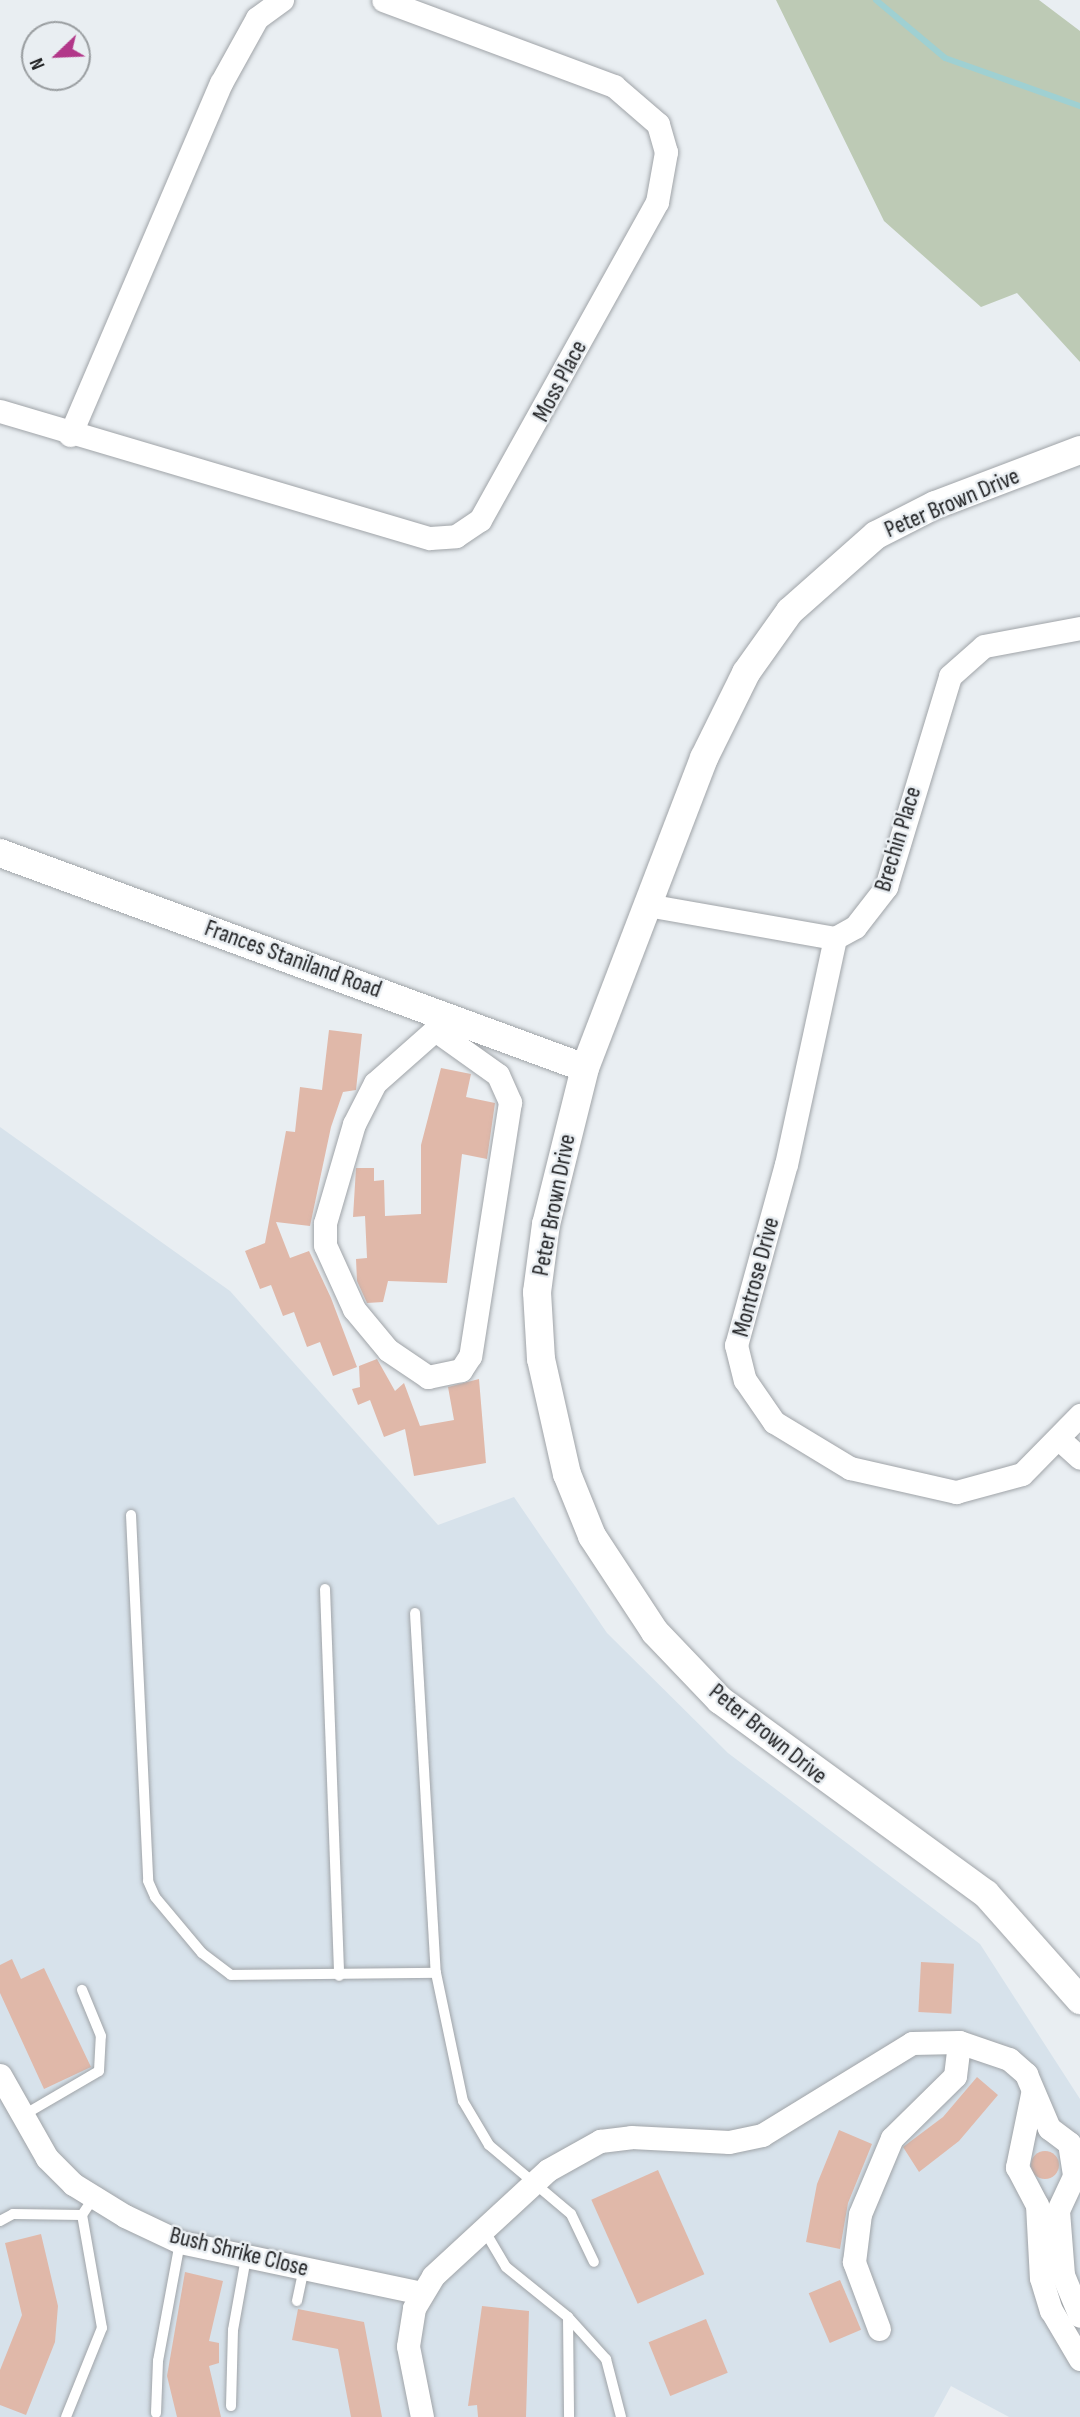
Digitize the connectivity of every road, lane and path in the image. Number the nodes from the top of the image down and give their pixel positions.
1 (282, 0) edge
2 (383, 0) edge
3 (0, 411) edge
4 (70, 435) junction
5 (1080, 450) edge
6 (1080, 628) edge
7 (0, 853) edge
8 (647, 905) junction
9 (835, 938) junction
10 (437, 1020) junction
11 (585, 1068) junction
12 (1080, 1415) edge
13 (1059, 1439) junction
14 (1080, 1458) edge
15 (131, 1515) dead end
16 (325, 1589) dead end
17 (415, 1613) dead end
18 (436, 1973) junction
19 (339, 1976) junction
20 (82, 1990) dead end
21 (1080, 2000) edge
22 (959, 2042) junction
23 (0, 2075) edge
24 (1033, 2087) junction
25 (22, 2116) junction
26 (536, 2180) junction
27 (88, 2206) junction
28 (0, 2221) edge
29 (483, 2228) junction
30 (180, 2242) junction
31 (246, 2258) junction
32 (594, 2262) dead end
33 (304, 2269) junction
34 (422, 2293) junction
35 (298, 2301) dead end
36 (1080, 2316) edge
37 (568, 2317) junction
38 (880, 2329) dead end
39 (1080, 2359) edge
40 (231, 2406) dead end
41 (156, 2413) dead end
42 (66, 2417) edge
43 (422, 2417) edge
44 (569, 2417) edge
45 (621, 2417) edge

1 - 4 street
2 - 4 street, Moss Place
3 - 4 street, Moss Place
5 - 8 street, Peter Brown Drive
6 - 9 street, Brechin Place
7 - 10 street, Frances Staniland Road
8 - 9 street
8 - 11 street, Peter Brown Drive
9 - 13 street, Montrose Drive
10 - 10 street
10 - 11 street, Frances Staniland Road
11 - 21 street, Peter Brown Drive
12 - 13 street, Montrose Drive
13 - 14 street
15 - 19 lane
16 - 19 lane
17 - 18 lane
18 - 19 lane
18 - 26 lane
20 - 25 lane
22 - 24 street
22 - 26 street
22 - 38 street
23 - 25 street, Bush Shrike Close
24 - 36 street
24 - 39 street
25 - 27 street, Bush Shrike Close
26 - 29 street
26 - 32 lane
27 - 28 lane
27 - 30 street, Bush Shrike Close
27 - 42 lane
29 - 34 street
29 - 37 lane
30 - 31 street, Bush Shrike Close
30 - 41 lane
31 - 33 street, Bush Shrike Close
31 - 40 lane
33 - 34 street, Bush Shrike Close
33 - 35 lane
34 - 43 street
37 - 44 lane
37 - 45 lane

